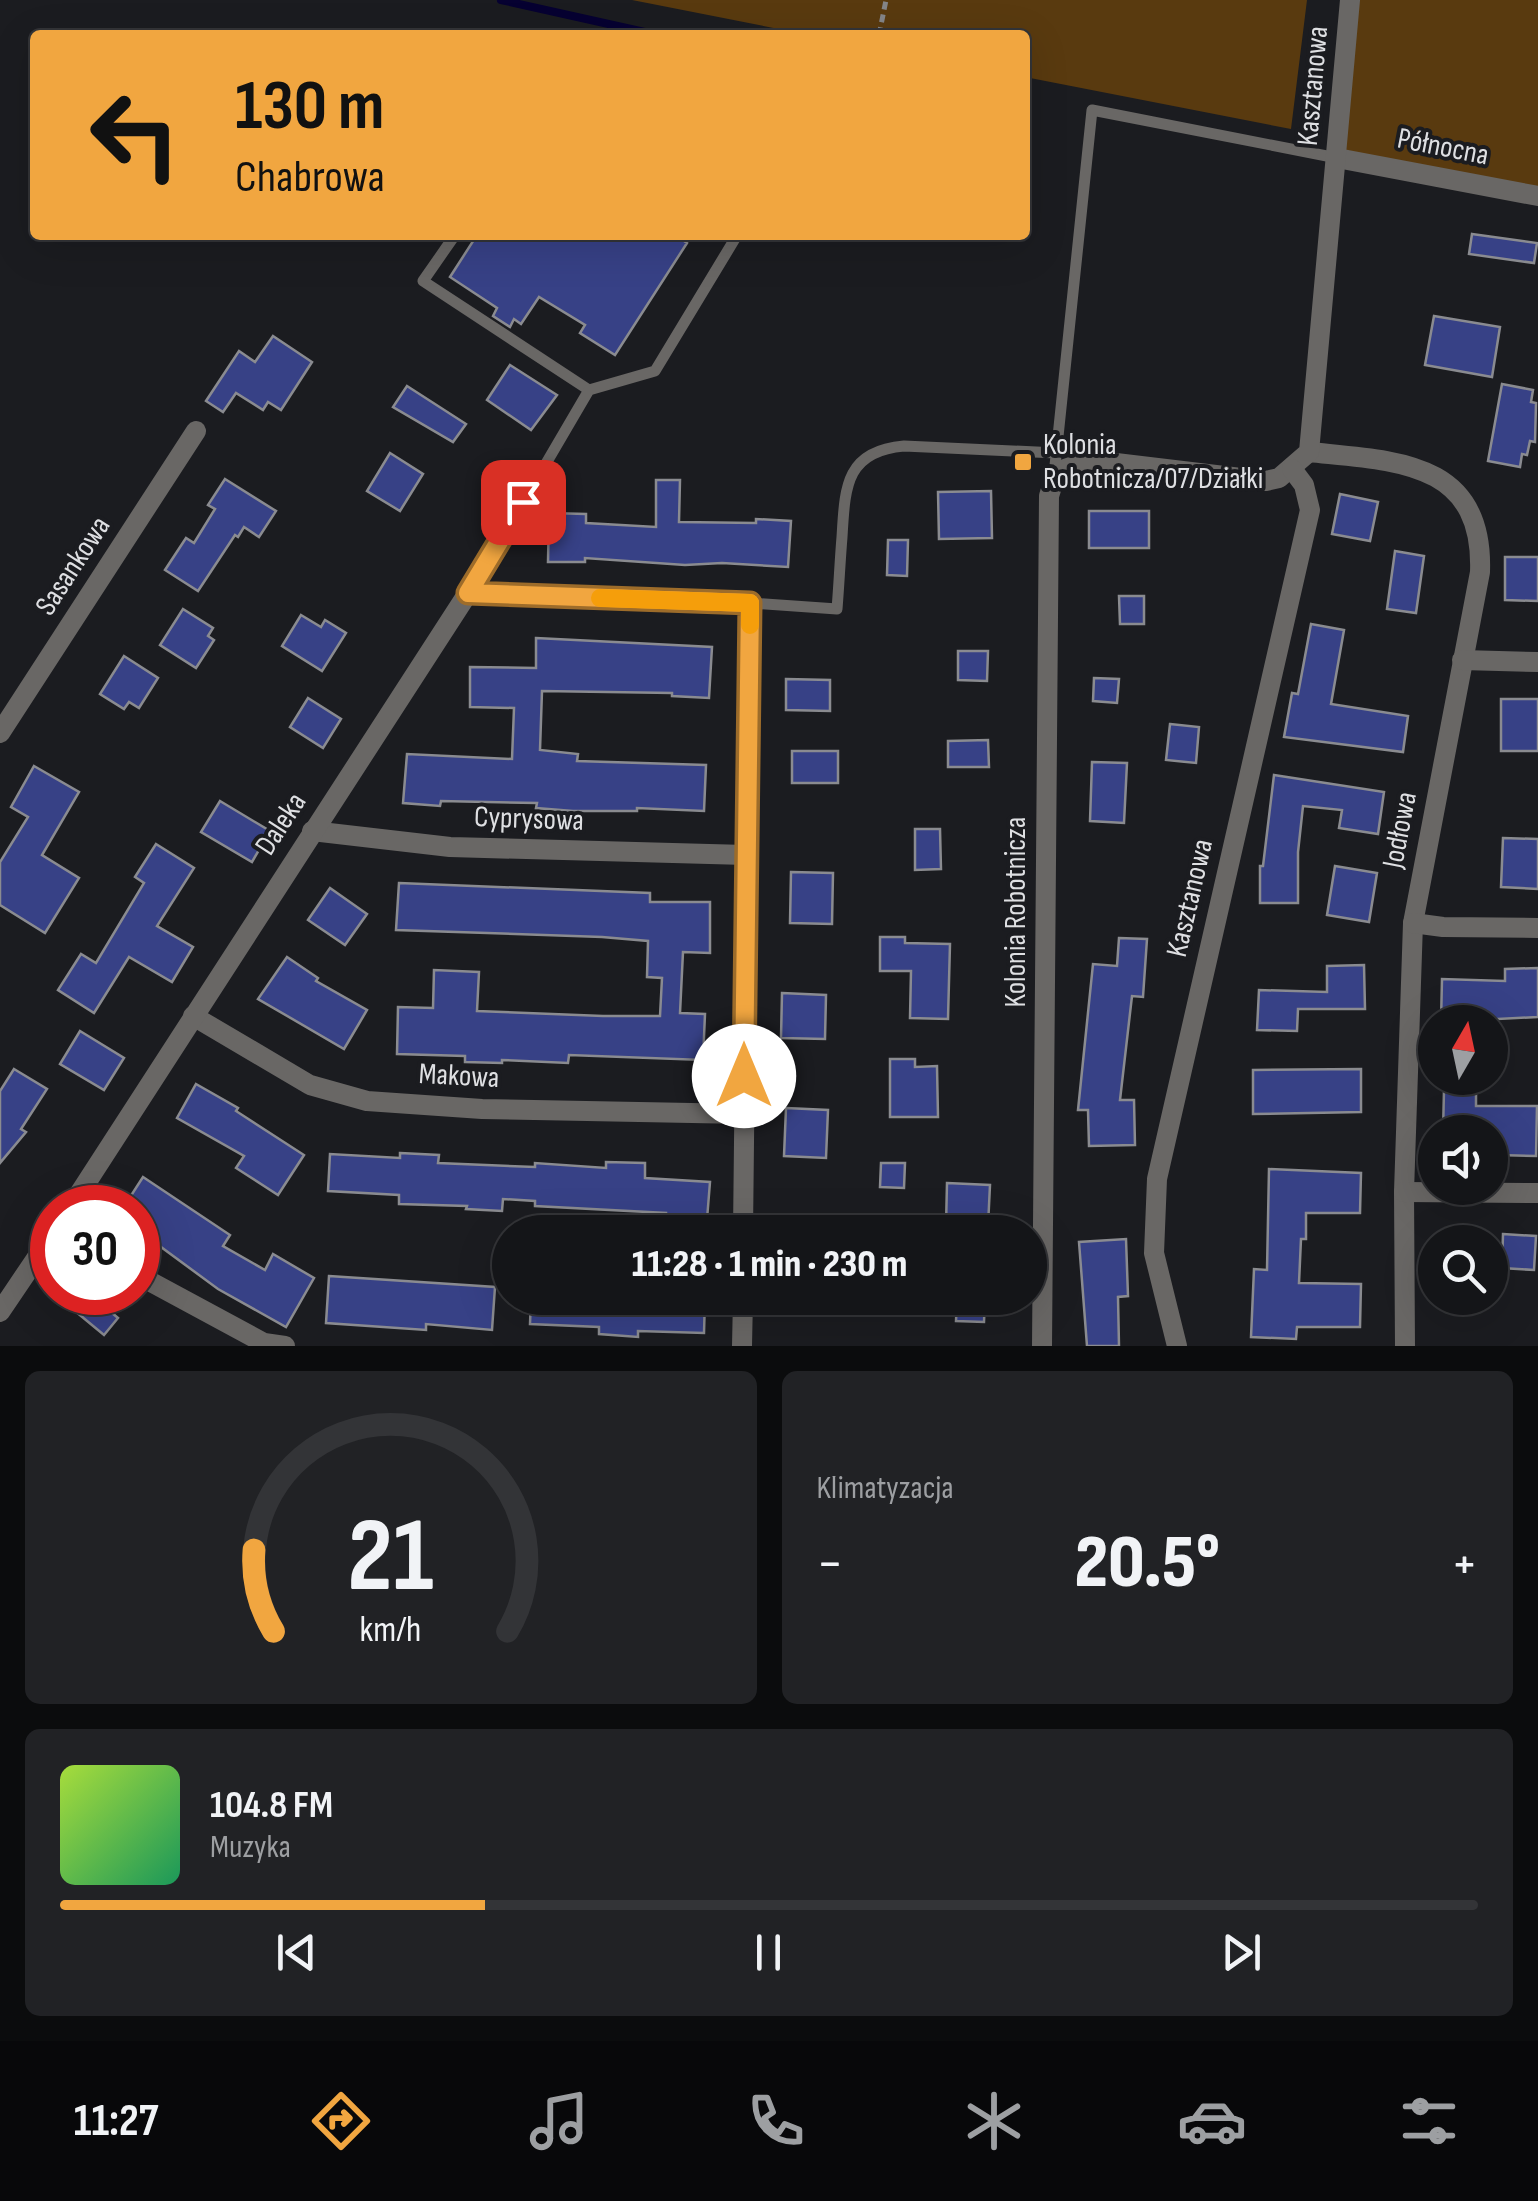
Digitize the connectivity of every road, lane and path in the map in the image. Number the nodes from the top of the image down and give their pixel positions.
1 (886, 0) edge
2 (1350, 0) edge
3 (880, 30) edge
4 (1336, 158) junction
5 (1538, 196) edge
6 (452, 240) edge
7 (734, 240) edge
8 (590, 390) junction
9 (196, 431) dead end
10 (1309, 452) junction
11 (1057, 453) junction
12 (1292, 468) junction
13 (541, 472) joint
14 (1054, 480) junction
15 (468, 593) junction
16 (750, 603) junction
17 (1462, 660) junction
18 (1538, 662) edge
19 (0, 733) edge
20 (312, 832) junction
21 (746, 855) junction
22 (1413, 922) junction
23 (1538, 928) edge
24 (193, 1016) junction
25 (744, 1114) junction
26 (85, 1185) edge
27 (1404, 1192) junction
28 (1538, 1193) edge
29 (743, 1215) edge
30 (30, 1268) edge
31 (160, 1287) edge
32 (0, 1312) edge
33 (742, 1315) edge
34 (285, 1346) edge
35 (742, 1346) edge
36 (1042, 1346) edge
37 (1177, 1346) edge
38 (1405, 1346) edge

1 - 3 path
2 - 4 street, Kasztanowa
4 - 5 street, Północna
4 - 10 street, Kasztanowa
4 - 11 lane
6 - 8 lane
7 - 8 lane
8 - 13 lane
9 - 19 street, Sasankowa
10 - 12 street
10 - 17 street, Jodłowa
11 - 14 lane
11 - 16 lane
12 - 14 street
12 - 37 street, Kasztanowa
13 - 15 street, Daleka
14 - 36 street, Kolonia Robotnicza
15 - 16 street
15 - 20 street, Daleka
16 - 21 street
17 - 18 street
17 - 22 street, Jodłowa
20 - 21 street, Cyprysowa
20 - 24 street, Daleka
21 - 25 street
22 - 23 street
22 - 27 street, Jodłowa
24 - 25 street, Makowa
24 - 26 street, Daleka
25 - 29 street
27 - 28 street
27 - 38 street, Jodłowa
30 - 32 street
31 - 34 street
33 - 35 street

